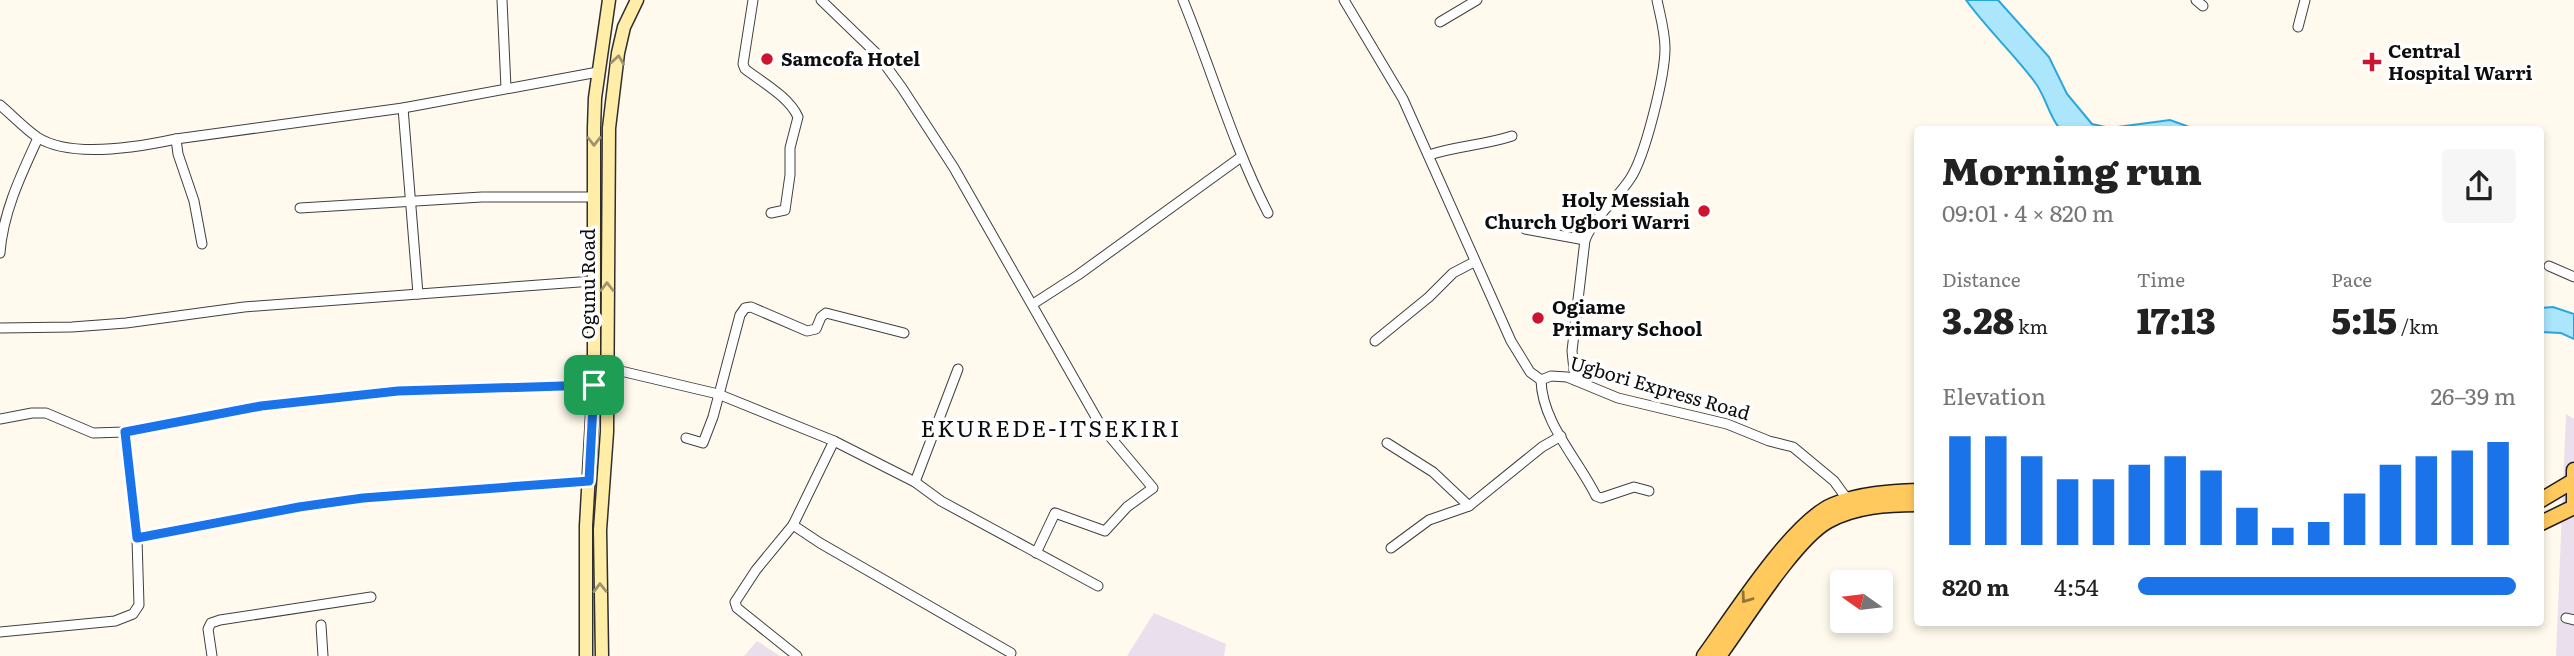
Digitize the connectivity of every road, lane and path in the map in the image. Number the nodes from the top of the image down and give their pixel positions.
1 (502, 0) edge
2 (609, 0) edge
3 (637, 0) edge
4 (753, 0) edge
5 (821, 0) edge
6 (1183, 0) edge
7 (1344, 0) edge
8 (1477, 0) edge
9 (1657, 0) edge
10 (2305, 0) edge
11 (1440, 22) dead end
12 (2298, 27) dead end
13 (598, 72) junction
14 (506, 88) junction
15 (0, 105) edge
16 (403, 108) junction
17 (1512, 136) dead end
18 (38, 138) junction
19 (176, 139) junction
20 (1429, 155) junction
21 (1241, 157) junction
22 (594, 197) junction
23 (411, 201) junction
24 (300, 208) dead end
25 (3, 213) edge
26 (771, 213) dead end
27 (1268, 213) dead end
28 (1525, 229) dead end
29 (1585, 240) junction
30 (202, 244) dead end
31 (0, 253) edge
32 (1474, 262) junction
33 (2549, 266) dead end
34 (2574, 277) edge
35 (593, 281) junction
36 (418, 294) junction
37 (1033, 304) junction
38 (608, 322) junction
39 (593, 323) junction
40 (0, 328) edge
41 (904, 333) dead end
42 (1375, 341) dead end
43 (608, 368) junction
44 (958, 369) dead end
45 (1541, 380) junction
46 (1575, 380) junction
47 (594, 385) junction
48 (718, 394) junction
49 (0, 419) edge
50 (125, 432) junction
51 (1560, 436) junction
52 (686, 438) dead end
53 (834, 441) junction
54 (1387, 443) dead end
55 (2574, 470) edge
56 (589, 481) junction
57 (2573, 481) edge
58 (915, 482) junction
59 (1650, 491) dead end
60 (1914, 491) edge
61 (2544, 498) edge
62 (1914, 504) edge
63 (1851, 505) junction
64 (1469, 506) junction
65 (2574, 507) edge
66 (2544, 522) edge
67 (793, 525) junction
68 (137, 538) junction
69 (1391, 548) dead end
70 (1036, 553) junction
71 (1098, 586) dead end
72 (372, 597) dead end
73 (321, 625) dead end
74 (0, 632) edge
75 (1011, 653) dead end
76 (212, 656) edge
77 (323, 656) edge
78 (586, 656) edge
79 (602, 656) edge
80 (797, 656) edge
81 (1704, 656) edge
82 (1719, 656) edge

1 - 14 street
2 - 13 main road, Ogunu Road
38 -> 3 main road, Ogunu Road
4 - 26 street
5 - 37 street
6 - 21 street
7 - 20 street
8 - 11 street
9 - 29 street
10 - 12 street
13 - 14 street
13 -> 22 main road, Ogunu Road
14 - 16 street
15 - 18 street
16 - 19 street
16 - 23 street
17 - 20 street
18 - 19 street
18 - 25 street
19 - 30 street
20 - 32 street
21 - 27 street
21 - 37 street
22 - 23 street
22 - 35 main road, Ogunu Road
23 - 24 street
23 - 36 street
25 - 31 street
28 - 29 street
29 - 46 street
32 - 42 street
32 - 45 street
33 - 34 street
35 - 36 street
35 - 39 main road, Ogunu Road
36 - 40 street
37 - 70 street
38 - 39 main road
38 - 43 main road, Ogunu Road
39 - 47 main road, Ogunu Road
41 - 48 street
43 - 48 street
79 -> 43 main road, Ogunu Road
44 - 58 street
45 - 46 street, Ugbori Express Road
45 - 51 street
46 - 63 street, Ugbori Express Road
47 - 50 street
47 - 56 main road, Ogunu Road
48 - 52 street
48 - 53 street
49 - 50 street
50 - 68 street
51 - 59 street
51 - 64 street
53 - 58 street
53 - 67 street
54 - 64 street
55 - 57 main road
56 - 68 street
56 - 78 main road, Ogunu Road
57 - 61 main road
57 - 65 main road
58 - 70 street
60 - 63 main road
62 - 63 main road
63 -> 81 main road
63 - 82 main road
64 - 69 street
65 - 66 main road
67 - 75 street
67 - 80 street
68 - 74 street
70 - 71 street
72 - 76 street
73 - 77 street

